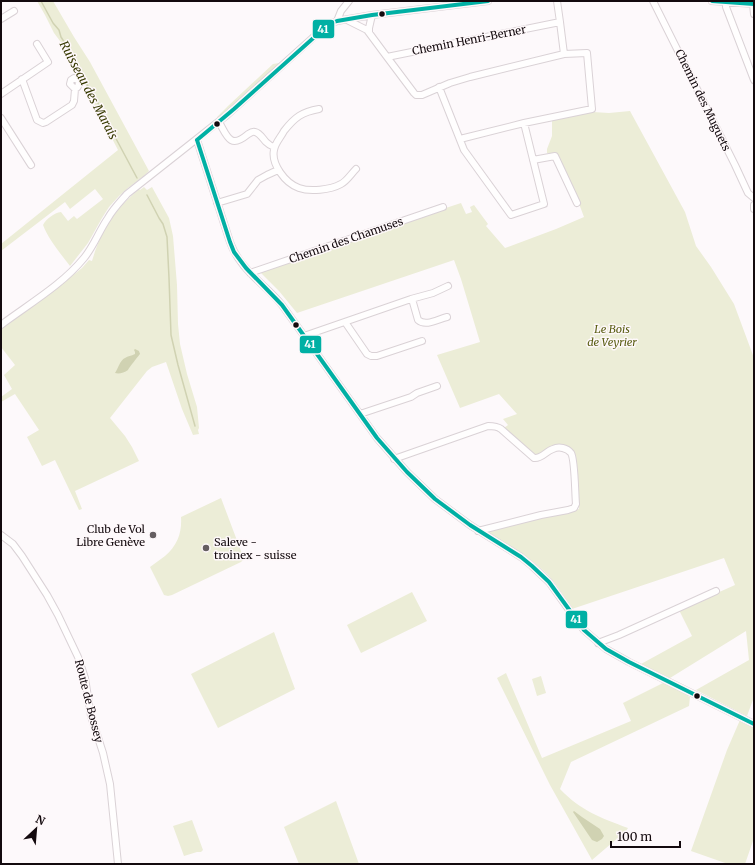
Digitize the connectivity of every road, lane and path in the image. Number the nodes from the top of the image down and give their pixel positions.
1 (349, 1) edge
2 (488, 1) edge
3 (557, 1) edge
4 (653, 1) edge
5 (712, 1) edge
6 (726, 2) junction
7 (753, 4) edge
8 (14, 11) dead end
9 (754, 14) edge
10 (372, 15) junction
11 (346, 19) junction
12 (1, 20) edge
13 (337, 21) junction
14 (560, 22) junction
15 (369, 32) junction
16 (37, 44) dead end
17 (564, 54) junction
18 (387, 56) junction
19 (22, 79) junction
20 (754, 80) edge
21 (439, 87) junction
22 (75, 89) dead end
23 (1, 94) edge
24 (319, 109) dead end
25 (1, 118) edge
26 (219, 122) junction
27 (524, 123) junction
28 (460, 139) junction
29 (197, 140) junction
30 (274, 147) junction
31 (534, 160) junction
32 (31, 165) dead end
33 (356, 169) dead end
34 (278, 170) junction
35 (754, 198) edge
36 (217, 203) junction
37 (577, 203) dead end
38 (754, 204) edge
39 (443, 207) dead end
40 (754, 208) edge
41 (250, 273) junction
42 (448, 286) dead end
43 (412, 299) junction
44 (446, 317) dead end
45 (345, 322) junction
46 (1, 325) edge
47 (304, 336) junction
48 (422, 340) dead end
49 (438, 386) dead end
50 (360, 414) junction
51 (394, 459) junction
52 (478, 531) junction
53 (1, 535) edge
54 (716, 591) dead end
55 (598, 643) junction
56 (754, 724) edge
57 (118, 864) edge

1 - 13 street
2 - 10 street
3 - 14 street
4 - 35 street, Chemin des Muguets
5 - 6 street
6 - 7 street
6 - 20 street
7 - 9 street
8 - 12 street
10 - 11 street
10 - 15 street
11 - 13 street
11 - 15 street
13 - 26 street
14 - 17 street
14 - 18 street, Chemin Henri-Berner
15 - 18 street
16 - 19 street
17 - 21 street
17 - 27 street
18 - 21 street
19 - 22 street
19 - 23 street
21 - 28 street
24 - 30 street
25 - 32 street
26 - 29 street
26 - 30 street
27 - 28 street
27 - 31 street
28 - 31 street
29 - 36 street
29 - 46 street
30 - 34 street
31 - 37 street
33 - 34 street
34 - 36 street
36 - 41 street
38 - 40 street
39 - 41 street, Chemin des Chamuses
41 - 47 street
42 - 43 street
43 - 44 street
43 - 45 street
45 - 47 street
45 - 48 street
47 - 50 street
49 - 50 street
50 - 51 street
51 - 52 street
51 - 52 street
52 - 55 street
53 - 57 street, Route de Bossey
54 - 55 street
55 - 56 street

